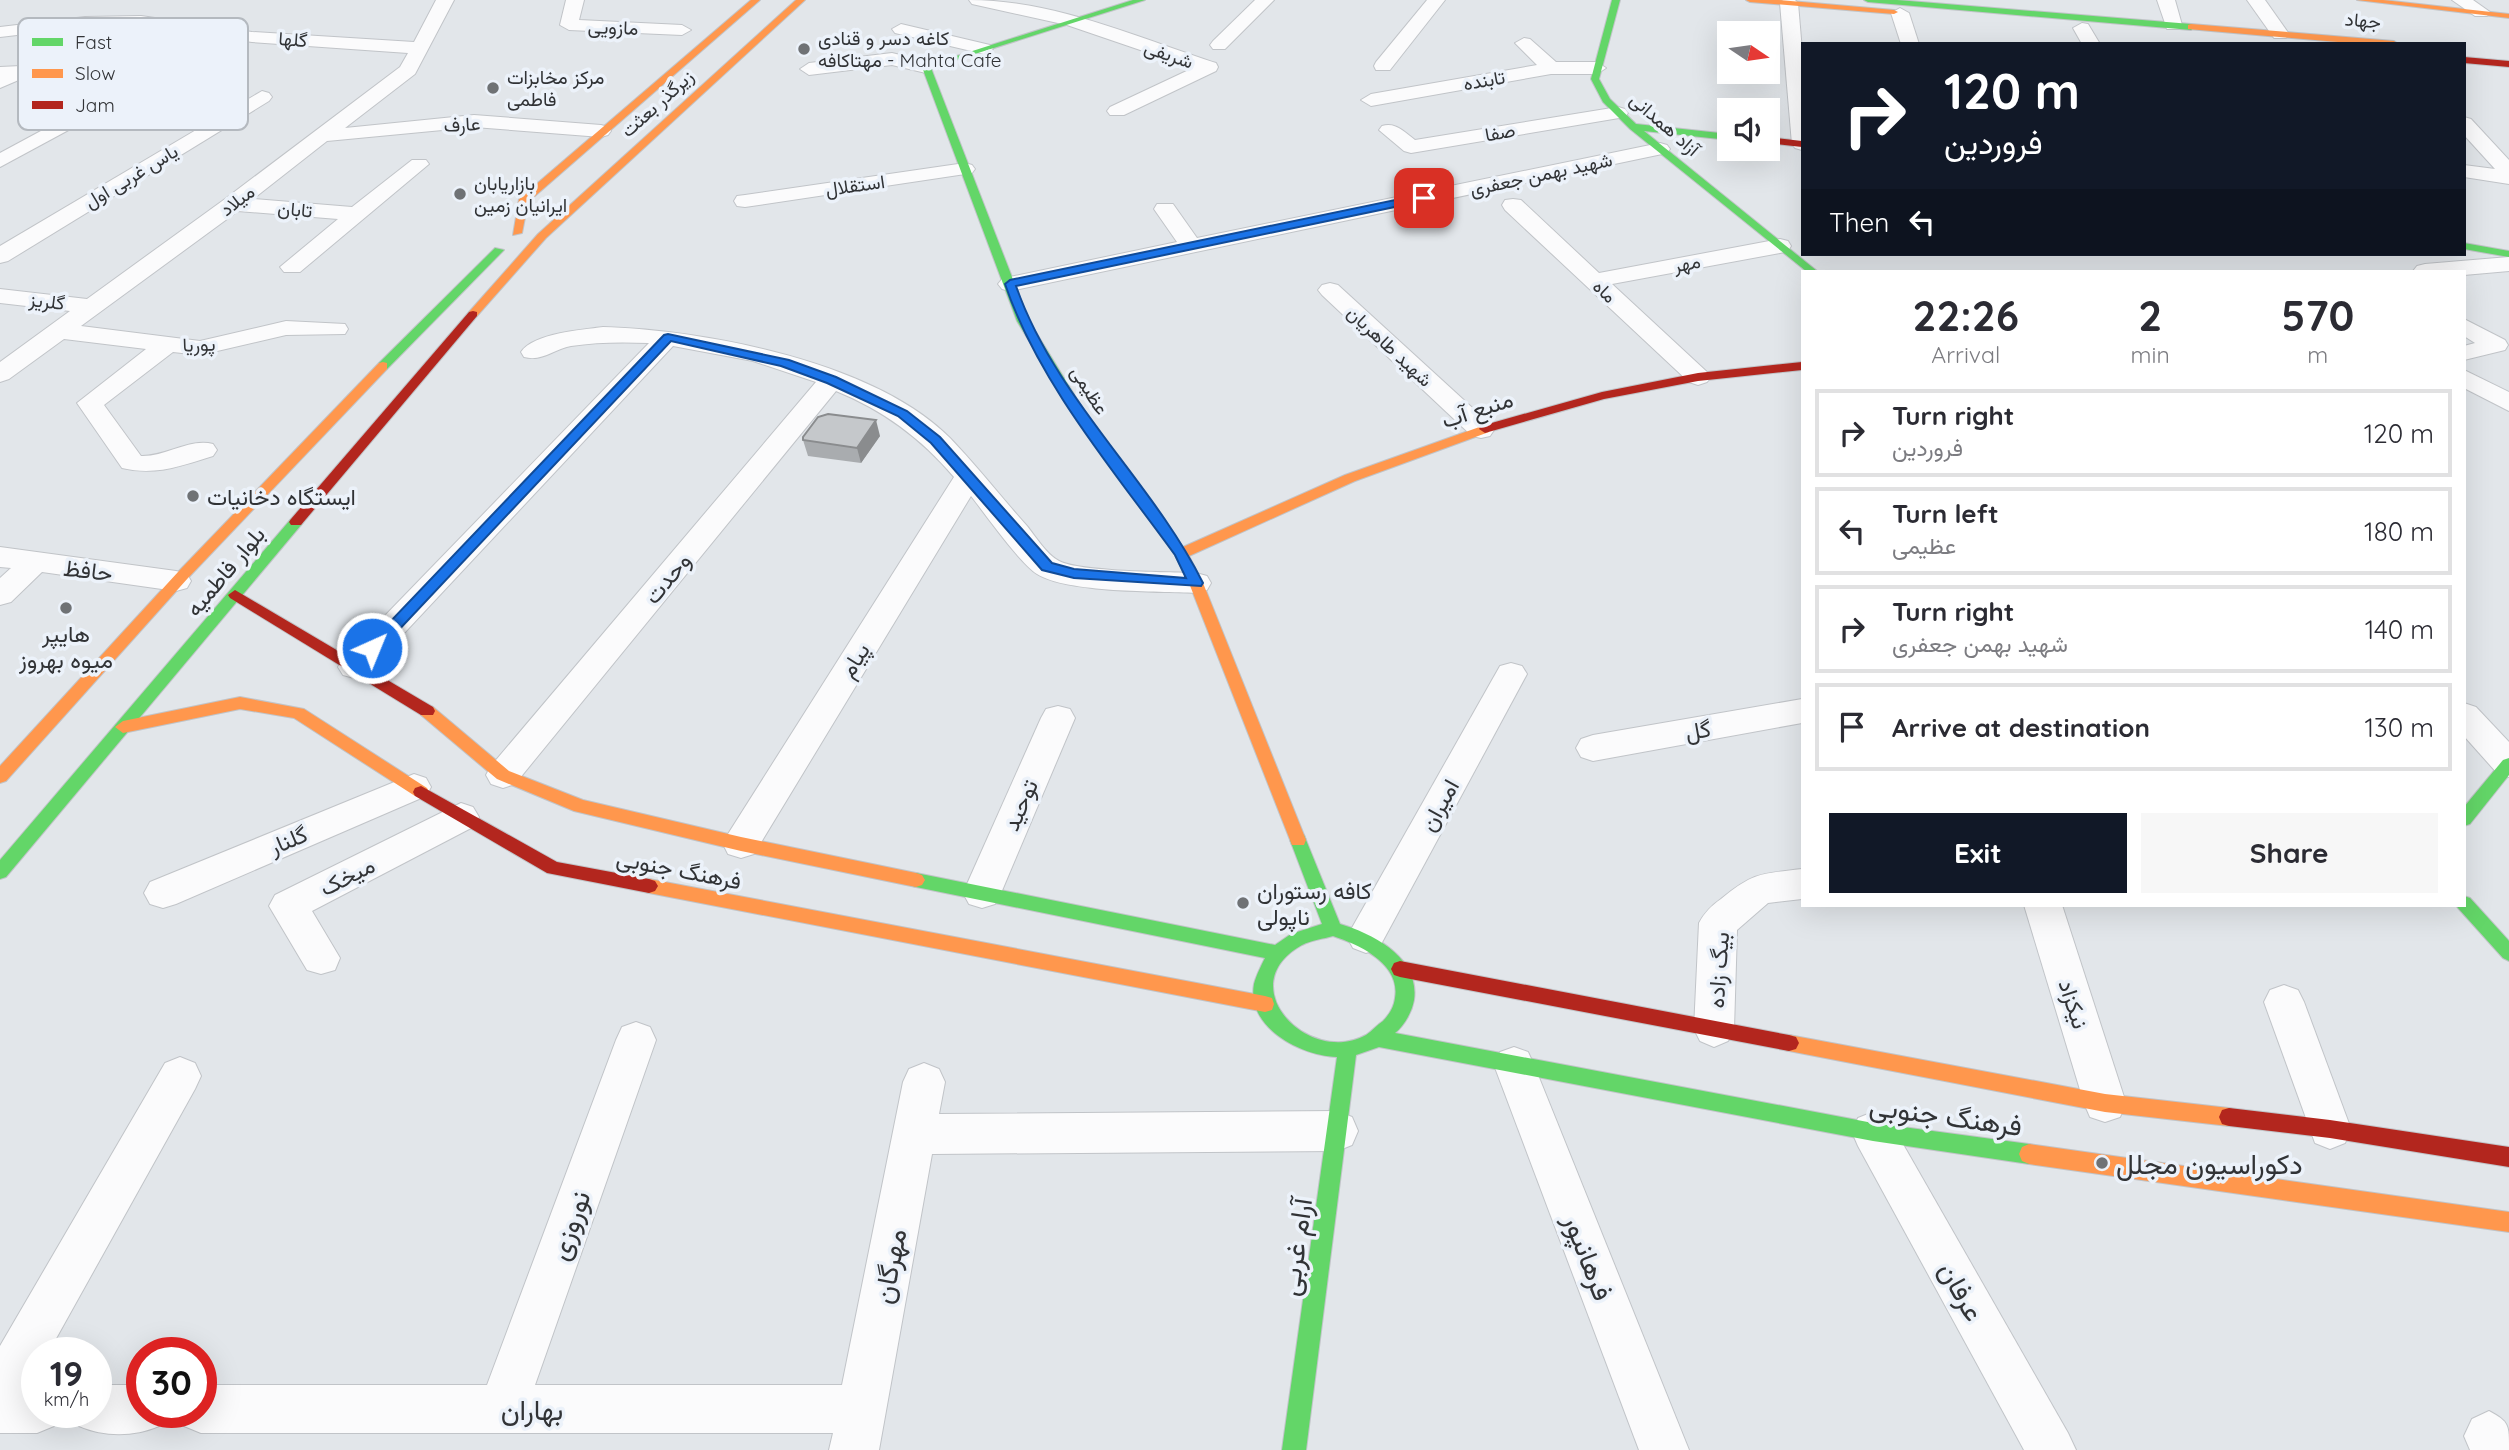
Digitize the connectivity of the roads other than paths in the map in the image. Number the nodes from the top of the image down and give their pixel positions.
1 (445, 0) edge
2 (575, 0) edge
3 (756, 0) edge
4 (775, 0) edge
5 (801, 0) edge
6 (819, 0) edge
7 (978, 0) edge
8 (1141, 0) edge
9 (1265, 0) edge
10 (1436, 0) edge
11 (1616, 0) edge
12 (1750, 0) edge
13 (1867, 0) edge
14 (2166, 0) edge
15 (2256, 0) edge
16 (2361, 0) edge
17 (2461, 0) edge
18 (1921, 2) edge
19 (1789, 3) junction
20 (2481, 12) junction
21 (1900, 13) junction
22 (2509, 16) edge
23 (1072, 22) junction
24 (2173, 25) junction
25 (901, 29) dead end
26 (18, 30) edge
27 (682, 30) dead end
28 (0, 32) edge
29 (248, 36) edge
30 (2086, 36) edge
31 (2276, 39) edge
32 (1909, 42) edge
33 (2238, 42) edge
34 (2347, 42) edge
35 (1524, 43) dead end
36 (1219, 45) dead end
37 (420, 48) junction
38 (984, 49) junction
39 (2466, 50) edge
40 (2509, 53) edge
41 (2466, 60) edge
42 (2509, 64) edge
43 (1383, 66) dead end
44 (926, 67) junction
45 (1551, 68) junction
46 (1597, 68) junction
47 (809, 69) dead end
48 (18, 72) edge
49 (0, 73) edge
50 (18, 73) edge
51 (0, 82) edge
52 (262, 97) dead end
53 (1371, 100) dead end
54 (248, 105) edge
55 (1117, 111) dead end
56 (1618, 113) junction
57 (641, 121) dead end
58 (2466, 125) edge
59 (1633, 127) junction
60 (57, 130) edge
61 (208, 130) edge
62 (1389, 130) dead end
63 (601, 131) junction
64 (1801, 133) edge
65 (1717, 135) edge
66 (322, 136) junction
67 (1780, 141) edge
68 (1801, 144) edge
69 (1660, 149) junction
70 (657, 153) dead end
71 (0, 162) edge
72 (419, 164) dead end
73 (965, 169) junction
74 (2466, 171) edge
75 (2509, 173) edge
76 (2509, 178) edge
77 (1303, 198) dead end
78 (745, 201) dead end
79 (233, 204) junction
80 (1513, 205) dead end
81 (597, 207) dead end
82 (1165, 209) dead end
83 (356, 214) junction
84 (537, 214) dead end
85 (1319, 219) junction
86 (517, 233) junction
87 (542, 236) junction
88 (1191, 246) junction
89 (1780, 246) junction
90 (2466, 246) edge
91 (2509, 254) edge
92 (0, 256) edge
93 (2509, 264) edge
94 (292, 267) dead end
95 (1811, 270) edge
96 (2437, 270) edge
97 (1593, 281) junction
98 (1010, 284) junction
99 (1330, 290) dead end
100 (0, 296) edge
101 (93, 307) junction
102 (2466, 327) edge
103 (336, 329) dead end
104 (61, 331) junction
105 (668, 337) junction
106 (168, 344) junction
107 (533, 352) dead end
108 (2466, 352) edge
109 (1801, 366) edge
110 (0, 374) edge
111 (1698, 377) junction
112 (2466, 379) edge
113 (831, 380) junction
114 (2509, 403) edge
115 (1481, 430) junction
116 (203, 450) dead end
117 (968, 477) junction
118 (1181, 554) junction
119 (0, 557) edge
120 (34, 563) junction
121 (176, 581) junction
122 (1196, 583) junction
123 (0, 595) edge
124 (235, 595) junction
125 (354, 667) junction
126 (1511, 674) dead end
127 (1801, 711) edge
128 (2466, 717) edge
129 (1058, 718) dead end
130 (123, 727) junction
131 (1593, 748) dead end
132 (2509, 764) edge
133 (503, 775) junction
134 (0, 776) edge
135 (414, 787) junction
136 (461, 817) junction
137 (2466, 817) edge
138 (741, 844) junction
139 (0, 872) edge
140 (1801, 884) edge
141 (982, 892) junction
142 (163, 893) dead end
143 (2466, 905) edge
144 (2044, 907) edge
145 (1350, 933) junction
146 (1276, 953) junction
147 (2509, 953) edge
148 (321, 958) dead end
149 (1400, 969) junction
150 (2284, 1002) dead end
151 (1265, 1004) junction
152 (1714, 1029) junction
153 (1380, 1039) junction
154 (636, 1040) dead end
155 (1347, 1052) junction
156 (1514, 1065) junction
157 (180, 1076) dead end
158 (924, 1082) dead end
159 (2105, 1103) junction
160 (2330, 1129) junction
161 (1337, 1131) junction
162 (1873, 1132) junction
163 (914, 1134) junction
164 (2509, 1157) edge
165 (2509, 1222) edge
166 (0, 1392) edge
167 (0, 1409) edge
168 (21, 1409) edge
169 (217, 1409) edge
170 (502, 1409) junction
171 (859, 1429) edge
172 (1294, 1450) edge
173 (1664, 1450) edge
174 (2051, 1450) edge

1 - 37 street, میلاد
2 - 27 street, مازویی
3 - 63 main road
4 - 57 main road, زیرگذر بعثت
5 - 87 main road, زیرگذر بعثت
6 - 70 main road
7 - 23 street
8 - 23 main road
9 - 36 street
10 - 43 street
11 - 46 main road
12 - 19 main road, جهاد
13 - 18 main road, جهاد
14 - 24 street
15 - 31 street
16 - 20 main road
17 - 20 street
18 - 24 main road, جهاد
19 - 21 main road, جهاد
19 - 64 street
20 - 22 main road
21 - 30 main road, جهاد
21 - 32 street
23 - 38 main road
23 - 55 street, شریفی
24 - 31 main road, جهاد
25 - 38 street
26 - 28 street, گلها
29 - 37 street, گلها
30 - 33 main road, جهاد
31 - 34 main road, جهاد
35 - 45 street
37 - 66 street, میلاد
38 - 44 main road
39 - 40 main road
41 - 42 main road
44 - 47 street
44 - 73 main road, عظیمی
45 - 46 street, تابنده
45 - 53 street, تابنده
46 - 56 main road, آزاد همدانی
48 - 49 street
50 - 51 street
52 - 54 street, یاس غربی اول
56 - 59 main road, آزاد همدانی
56 - 62 street, صفا
58 - 75 street
59 - 65 main road
59 - 69 main road, آزاد همدانی
60 - 71 street
61 - 92 street, یاس غربی اول
63 - 66 street, عارف
63 - 86 main road
66 - 79 street, میلاد
67 - 68 main road
69 - 85 street, شهید بهمن جعفری
69 - 89 main road, آزاد همدانی
72 - 83 street
73 - 78 street, استقلال
73 - 98 main road, عظیمی
74 - 76 street
77 - 85 street
79 - 83 street, تابان
79 - 101 street, میلاد
80 - 97 street, ماه
81 - 87 main road
82 - 88 street
83 - 94 street
84 - 86 main road
85 - 88 street, شهید بهمن جعفری
86 - 121 main road, بلوار فاطمیه
87 - 124 main road, بلوار فاطمیه
88 - 98 street, شهید بهمن جعفری
89 - 95 main road, آزاد همدانی
89 - 97 street, مهر
90 - 91 main road
93 - 96 street
97 - 111 street, ماه
98 - 118 main road, عظیمی
99 - 115 street, شهید طاهریان
100 - 101 street, گلریز
101 - 104 street, میلاد
102 - 108 street
103 - 106 street, پوریا
104 - 106 street, پوریا
104 - 110 street, میلاد
105 - 107 street
105 - 113 street
105 - 125 street
106 - 116 street
109 - 111 main road, منبع آب
111 - 115 main road, منبع آب
112 - 114 street
113 - 117 street
113 - 133 street, وحدت
115 - 118 main road, منبع آب
117 - 122 street
117 - 138 street, پیام
118 - 122 main road, عظیمی
119 - 120 street, حافظ
120 - 121 street, حافظ
120 - 123 street
121 - 134 main road, بلوار فاطمیه
122 - 145 main road, عظیمی
124 - 125 main road, فرهنگ جنوبی
124 - 130 main road, بلوار فاطمیه
125 - 133 main road, فرهنگ جنوبی
126 - 145 street, امیران
127 - 131 street, گل
128 - 132 street
129 - 141 street, توحید
130 - 135 main road, فرهنگ جنوبی
130 - 139 main road, بلوار فاطمیه
132 - 137 main road
133 - 138 main road, فرهنگ جنوبی
135 - 136 main road, فرهنگ جنوبی
135 - 142 street, گلنار
136 - 148 street, میخک
136 - 151 main road, فرهنگ جنوبی
138 - 141 main road, فرهنگ جنوبی
140 - 152 street, بیگ زاده
141 - 146 main road, فرهنگ جنوبی
143 - 147 main road
144 - 159 street, نیکزاد
145 - 146 main road
145 - 149 main road
146 - 151 main road
149 - 152 main road, فرهنگ جنوبی
149 - 153 main road
150 - 160 street
151 - 155 main road
152 - 159 main road, فرهنگ جنوبی
153 - 155 main road
153 - 156 main road, فرهنگ جنوبی
154 - 170 street, نوروزی
155 - 161 main road, آرام غربی
156 - 162 main road, فرهنگ جنوبی
156 - 173 street, فرهانپور
157 - 166 street
158 - 163 street, مهرگان
159 - 160 main road, فرهنگ جنوبی
160 - 164 main road, فرهنگ جنوبی
161 - 163 street
161 - 172 main road, آرام غربی
162 - 165 main road, فرهنگ جنوبی
162 - 174 street, عرفان
163 - 171 street, مهرگان
167 - 168 street
169 - 170 street, بهاران
170 - 171 street, بهاران

